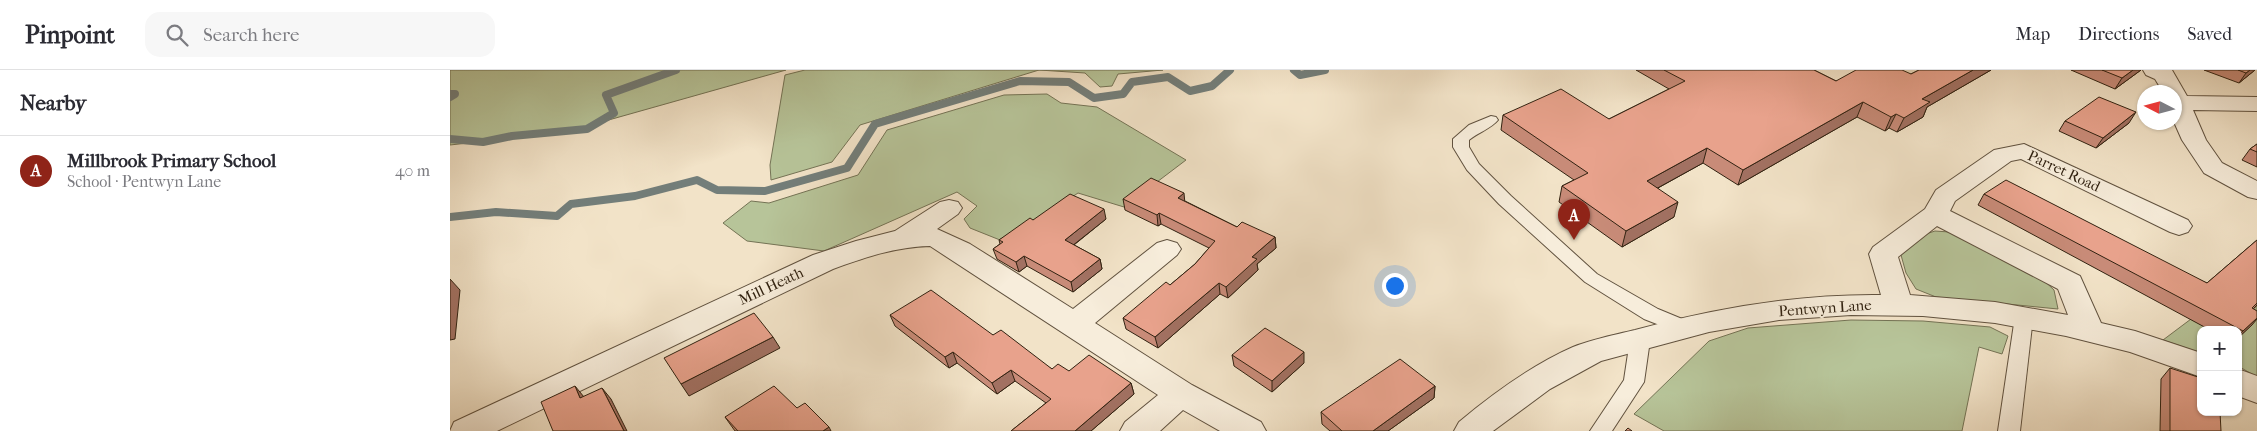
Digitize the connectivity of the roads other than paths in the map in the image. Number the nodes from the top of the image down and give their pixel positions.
1 (2154, 70) edge
2 (2170, 85) edge
3 (2182, 97) edge
4 (2257, 104) edge
5 (2182, 111) edge
6 (1491, 120) dead end
7 (2257, 191) edge
8 (949, 208) dead end
9 (1935, 214) junction
10 (2179, 226) dead end
11 (904, 238) junction
12 (1167, 249) dead end
13 (1898, 304) junction
14 (2024, 317) junction
15 (1075, 324) junction
16 (1680, 326) junction
17 (2090, 329) junction
18 (1640, 340) junction
19 (2197, 363) edge
20 (2242, 383) edge
21 (2257, 391) edge
22 (1181, 394) junction
23 (466, 431) edge
24 (1137, 431) edge
25 (1249, 431) edge
26 (1471, 431) edge
27 (1601, 431) edge
28 (2009, 431) edge

1 - 2 street
3 - 4 street
5 - 7 street
6 - 16 lane
8 - 11 street
9 - 10 street, Parret Road
9 - 13 street, Parret Road
9 - 17 street
11 - 15 street, Mill Heath
11 - 23 street, Mill Heath
12 - 15 street
13 - 14 street, Pentwyn Lane
13 - 16 street, Pentwyn Lane
14 - 17 street, Pentwyn Lane
14 - 28 lane
15 - 22 street, Mill Heath
16 - 18 street, Pentwyn Lane
17 - 19 street, Pentwyn Lane
18 - 26 street, Pentwyn Lane
18 - 27 lane
20 - 21 street
22 - 24 street
22 - 25 street, Mill Heath

